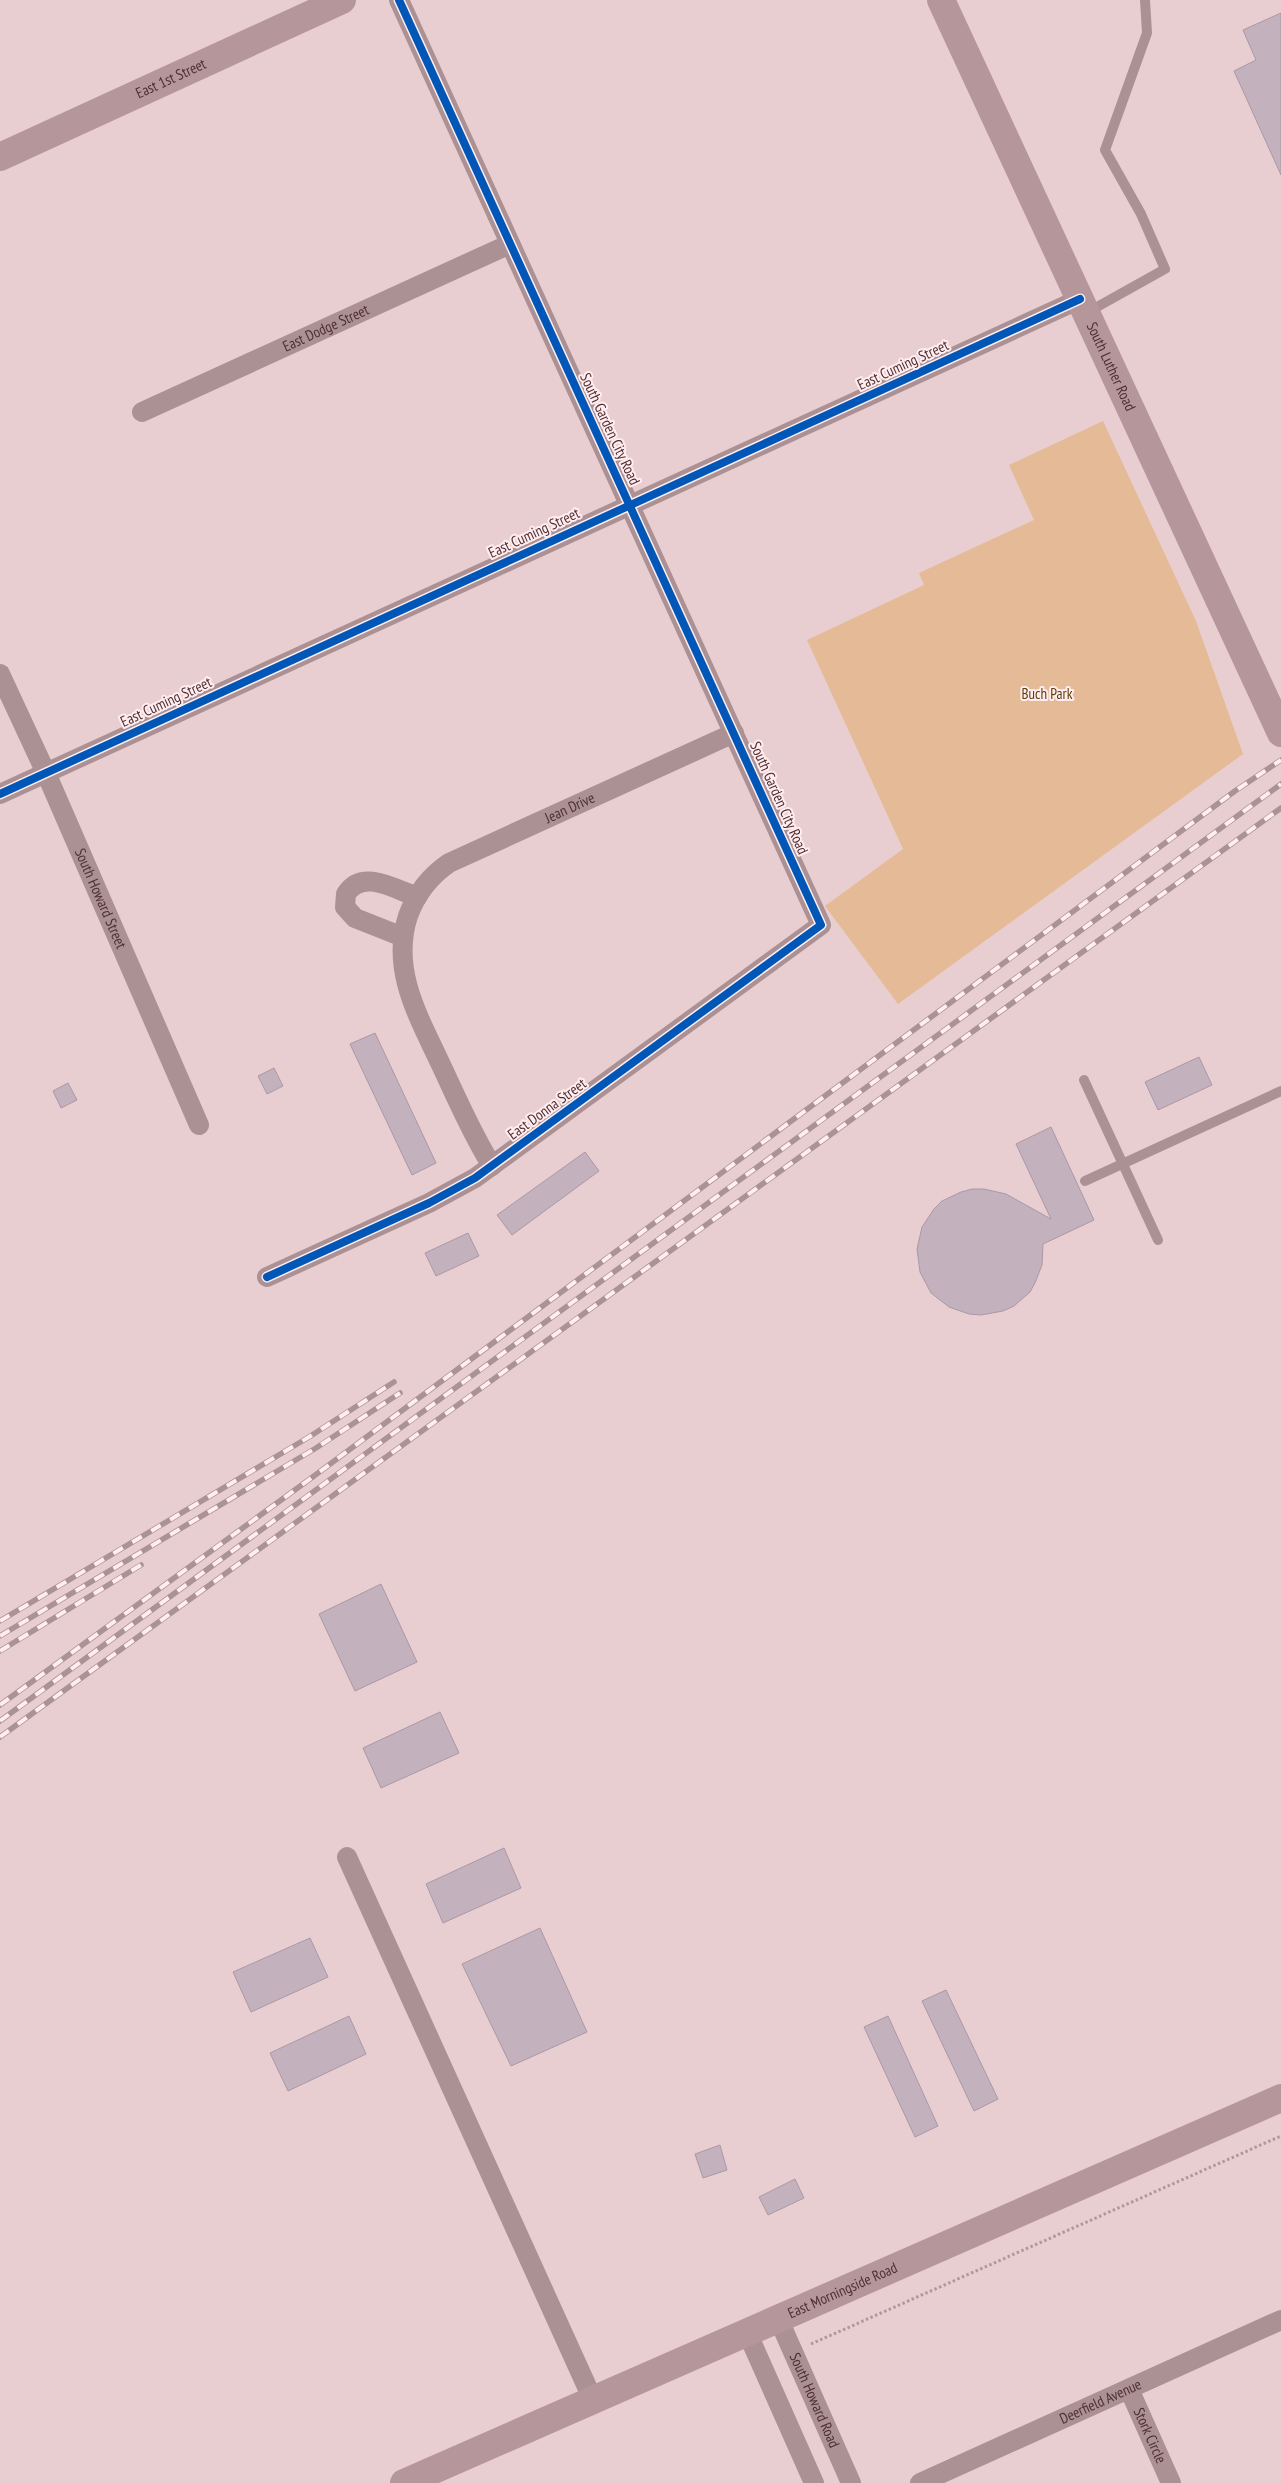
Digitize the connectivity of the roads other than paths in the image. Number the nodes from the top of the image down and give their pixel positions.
1 (399, 0) edge
2 (941, 0) edge
3 (1145, 0) edge
4 (325, 3) edge
5 (0, 157) edge
6 (510, 244) junction
7 (1084, 306) junction
8 (142, 412) dead end
9 (630, 505) junction
10 (0, 674) edge
11 (734, 733) junction
12 (1281, 733) edge
13 (46, 773) junction
14 (0, 794) edge
15 (417, 897) junction
16 (821, 925) joint
17 (403, 937) junction
18 (1084, 1080) dead end
19 (1281, 1092) edge
20 (199, 1125) dead end
21 (1123, 1164) junction
22 (492, 1166) junction
23 (1085, 1181) dead end
24 (1158, 1240) dead end
25 (267, 1277) dead end
26 (347, 1857) dead end
27 (1281, 2098) edge
28 (778, 2318) junction
29 (1281, 2320) edge
30 (747, 2332) junction
31 (1128, 2389) junction
32 (593, 2400) junction
33 (404, 2483) edge
34 (814, 2483) edge
35 (851, 2483) edge
36 (920, 2483) edge
37 (1172, 2483) edge

1 - 6 street, South Garden City Road
2 - 7 street, South Luther Road
3 - 7 lane
4 - 5 street, East 1st Street
6 - 8 street, East Dodge Street
6 - 9 street, South Garden City Road
7 - 9 street, East Cuming Street
7 - 12 street, South Luther Road
9 - 11 street, South Garden City Road
9 - 13 street, East Cuming Street
10 - 13 street, South Howard Street
11 - 15 street, Jean Drive
11 - 16 street, South Garden City Road
13 - 14 street, East Cuming Street
13 - 20 street, South Howard Street
15 - 17 street, Jean Drive
15 - 17 street
16 - 22 street, East Donna Street
17 - 22 street, Jean Drive
18 - 21 lane
19 - 21 lane
21 - 23 lane
21 - 24 lane
22 - 25 street, East Donna Street
26 - 32 street
27 - 28 street, East Morningside Road
28 - 30 street, East Morningside Road
28 - 35 street, South Howard Road
29 - 31 street, Deerfield Avenue
30 - 32 street, East Morningside Road
30 - 34 street
31 - 36 street, Deerfield Avenue
31 - 37 street, Stork Circle
32 - 33 street, East Morningside Road

